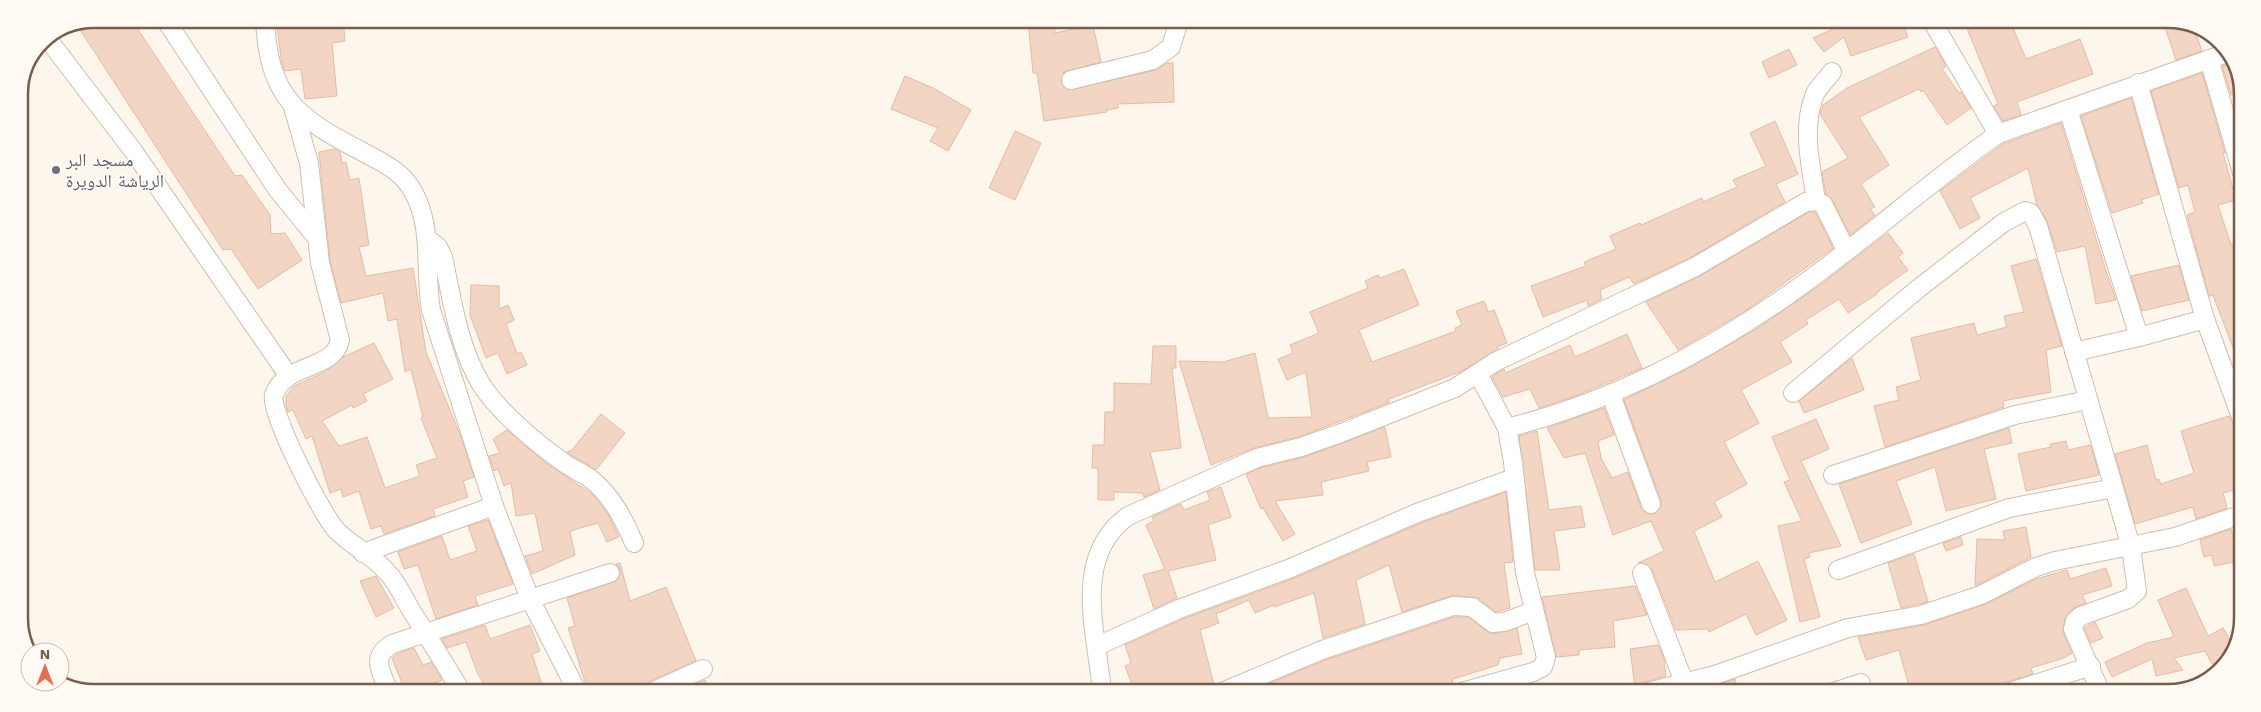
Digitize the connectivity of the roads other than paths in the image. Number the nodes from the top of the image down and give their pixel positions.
1 (171, 28) edge
2 (266, 28) edge
3 (1177, 28) edge
4 (1936, 28) edge
5 (52, 43) edge
6 (2221, 55) edge
7 (2209, 59) junction
8 (1832, 72) dead end
9 (1071, 80) dead end
10 (2138, 84) junction
11 (293, 107) junction
12 (2068, 109) junction
13 (1998, 134) junction
14 (2233, 142) edge
15 (1816, 201) junction
16 (317, 239) junction
17 (428, 239) junction
18 (1846, 250) junction
19 (2205, 319) junction
20 (2139, 337) junction
21 (2074, 352) junction
22 (288, 374) junction
23 (1478, 374) junction
24 (1793, 392) dead end
25 (1611, 395) junction
26 (2234, 397) edge
27 (2088, 400) junction
28 (1507, 428) junction
29 (1834, 475) dead end
30 (1514, 478) junction
31 (2114, 488) junction
32 (1651, 504) dead end
33 (494, 506) junction
34 (2234, 517) edge
35 (634, 543) dead end
36 (2131, 547) junction
37 (363, 553) junction
38 (1838, 570) dead end
39 (610, 573) dead end
40 (1642, 573) dead end
41 (530, 599) junction
42 (1534, 611) junction
43 (426, 634) junction
44 (1097, 646) junction
45 (2091, 666) junction
46 (703, 669) dead end
47 (1684, 682) junction
48 (1861, 683) dead end
49 (386, 684) edge
50 (457, 684) edge
51 (573, 684) edge
52 (670, 684) edge
53 (1101, 684) edge
54 (1241, 684) edge
55 (1492, 684) edge
56 (1677, 684) edge
57 (1858, 684) edge
58 (2035, 684) edge
59 (2098, 684) edge

1 - 16 street
2 - 11 street
3 - 9 street
4 - 13 street
5 - 22 street
6 - 7 street
7 - 10 street
7 - 14 street
8 - 15 street
10 - 12 street
10 - 19 street
11 - 16 street
11 - 17 street
12 - 13 street
12 - 20 street
13 - 18 street
15 - 18 street
15 - 23 street
16 - 22 street
17 - 33 street
17 - 35 street
18 - 25 street
19 - 20 street
19 - 26 street
20 - 21 street
21 - 24 street
21 - 27 street
22 - 37 street
23 - 28 street
23 - 44 street
25 - 28 street
25 - 32 street
27 - 29 street
27 - 31 street
28 - 30 street
30 - 42 street
30 - 44 street
31 - 36 street
31 - 38 street
33 - 37 street
33 - 41 street
34 - 36 street
36 - 45 street
36 - 47 street
37 - 43 street
39 - 41 street
40 - 47 street
41 - 43 street
41 - 51 street
42 - 54 street
42 - 55 street
43 - 49 street
43 - 50 street
44 - 53 street
45 - 58 street
45 - 59 street
46 - 52 street
47 - 56 street
48 - 57 street

